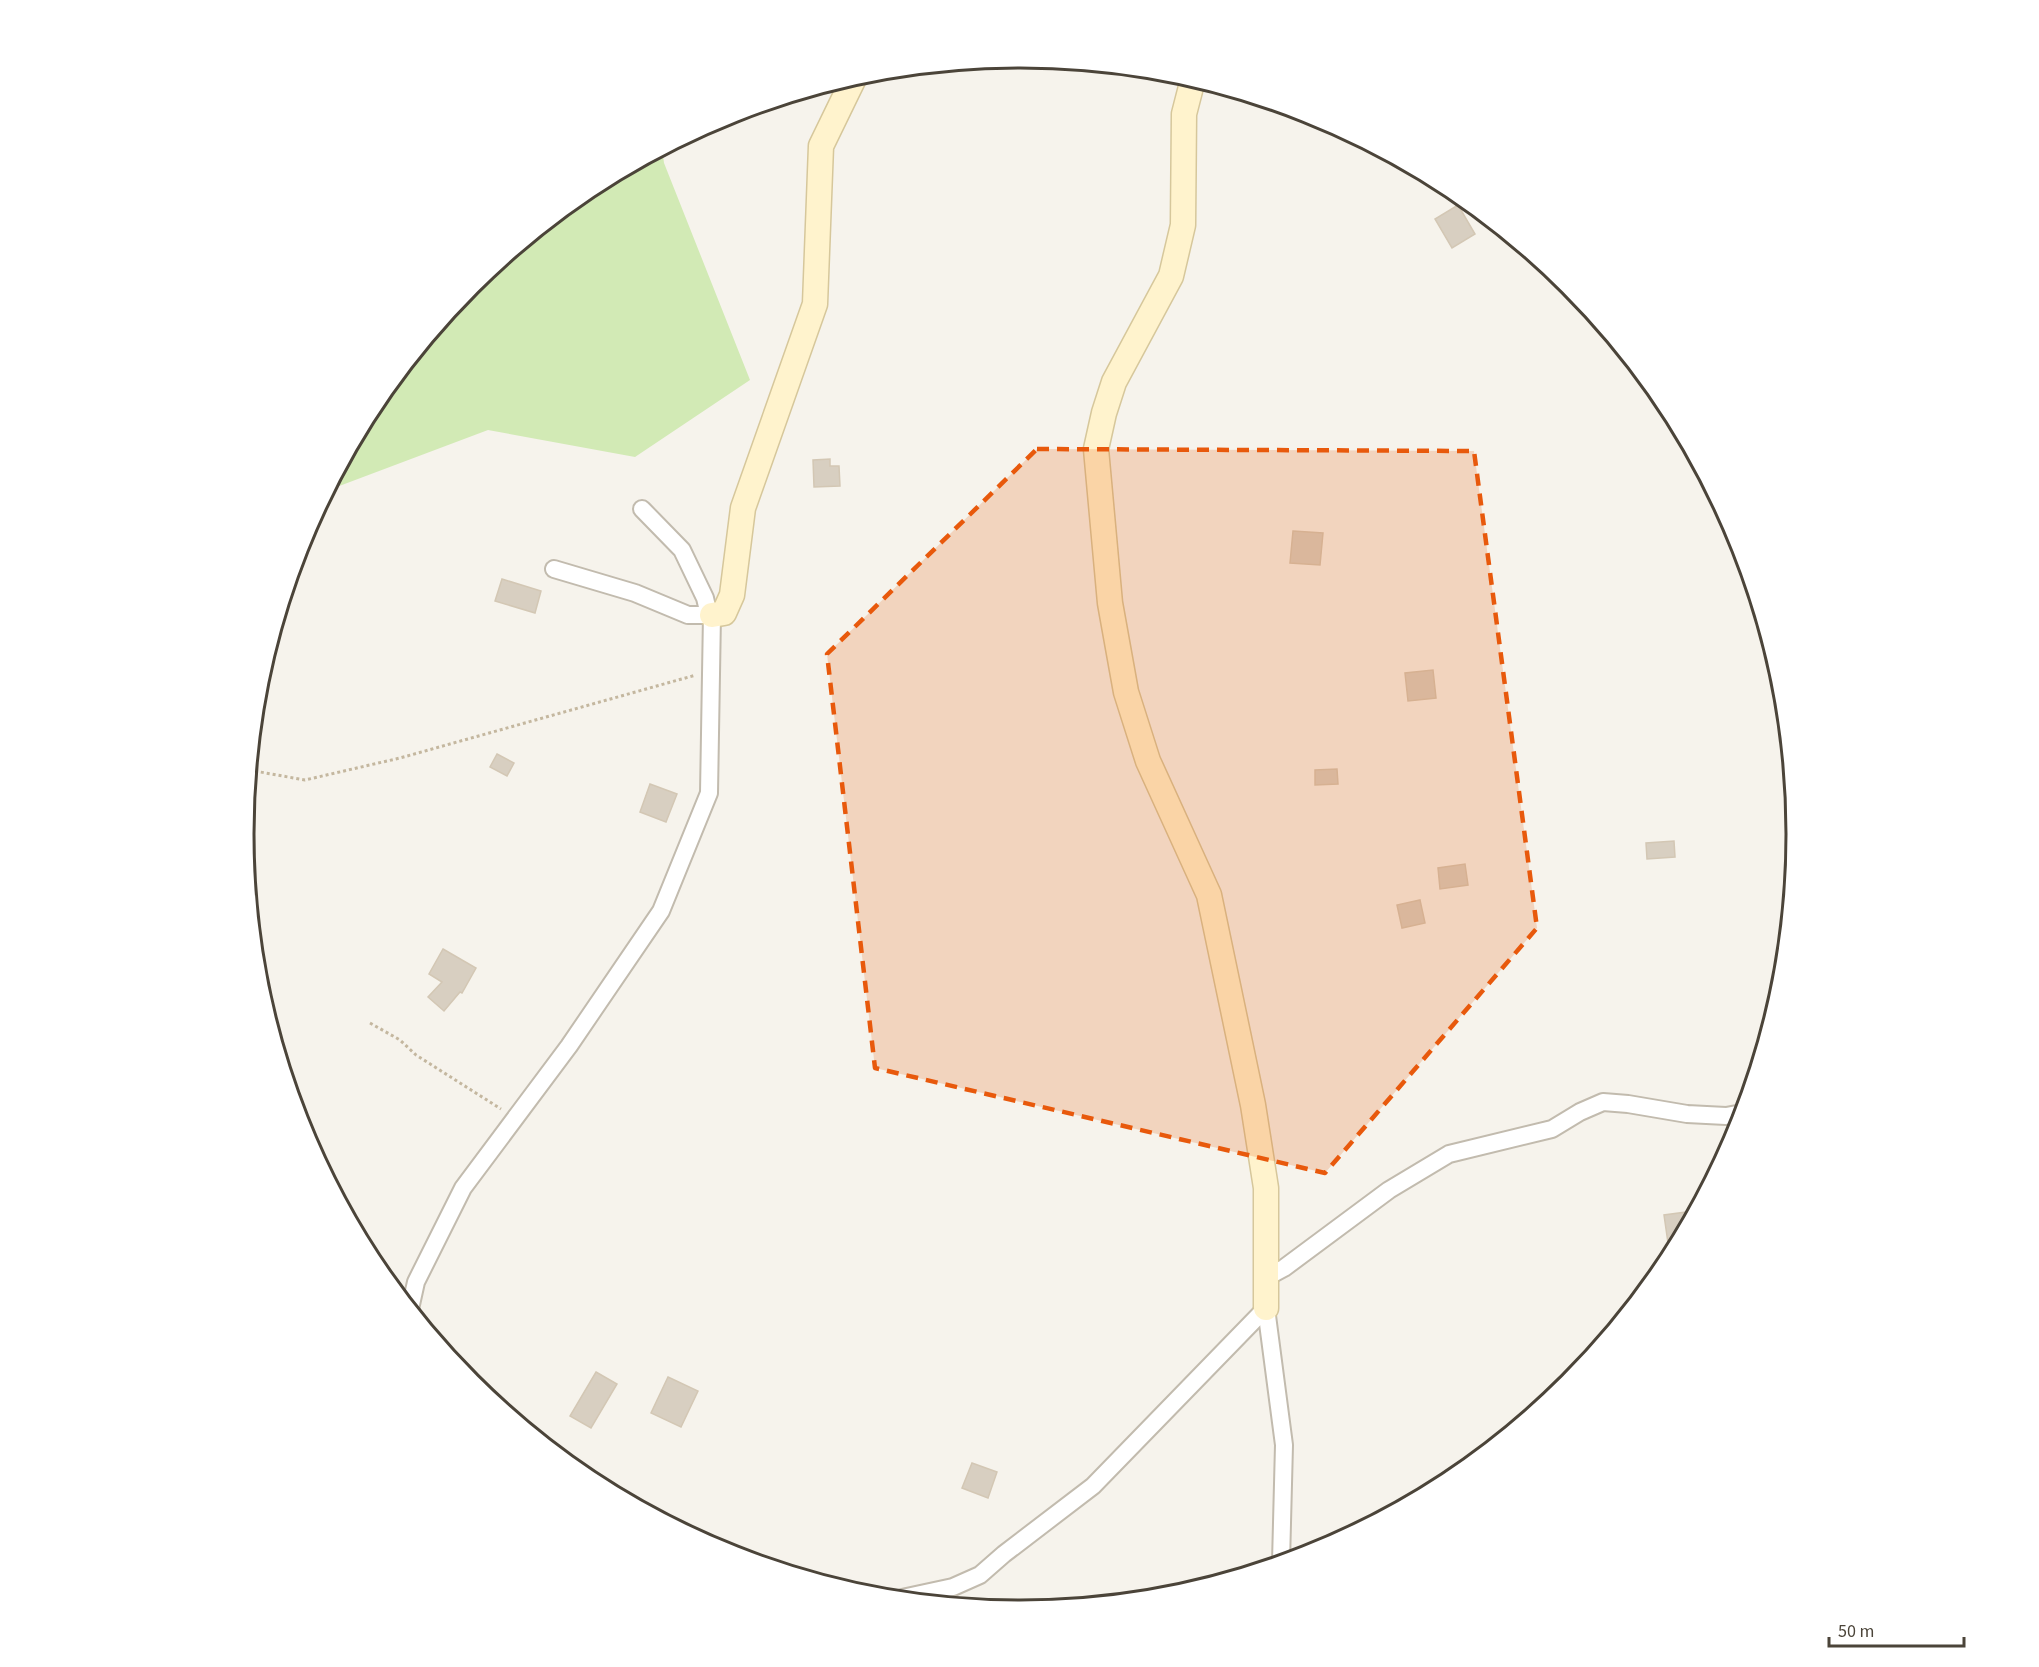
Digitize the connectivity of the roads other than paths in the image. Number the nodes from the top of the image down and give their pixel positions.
1 (850, 87) edge
2 (1191, 87) edge
3 (642, 509) dead end
4 (554, 569) dead end
5 (710, 615) junction
6 (1732, 1115) edge
7 (1265, 1278) junction
8 (412, 1300) edge
9 (1266, 1308) junction
10 (1281, 1553) edge
11 (923, 1593) edge

1 - 5 street
2 - 7 street
3 - 5 street
4 - 5 street
5 - 8 street
6 - 7 street
7 - 9 street
9 - 10 street
9 - 11 street

